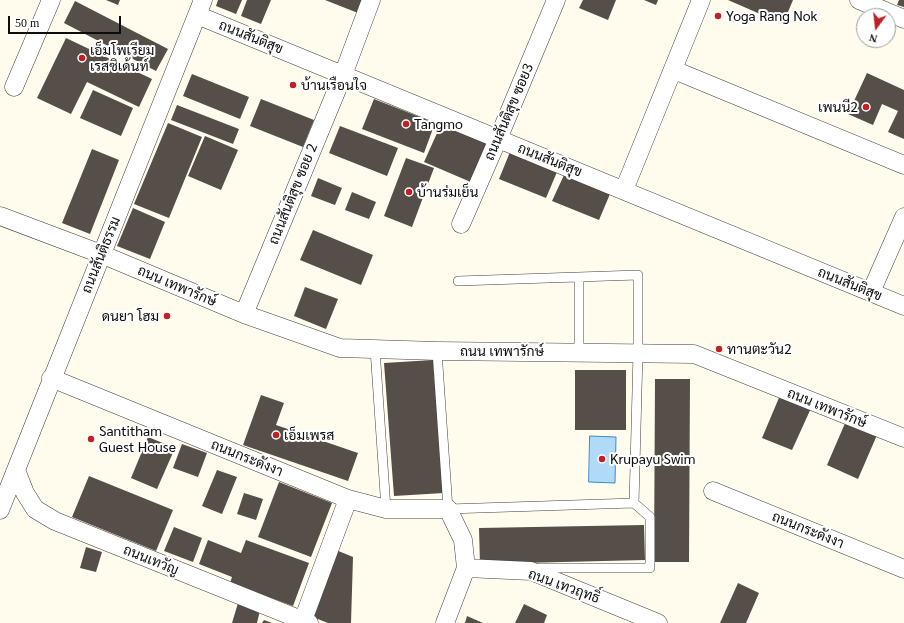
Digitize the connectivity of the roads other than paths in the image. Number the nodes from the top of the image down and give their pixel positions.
1 (51, 0) edge
2 (371, 0) edge
3 (556, 0) edge
4 (701, 0) edge
5 (859, 0) edge
6 (200, 7) edge
7 (904, 19) edge
8 (674, 70) junction
9 (343, 75) junction
10 (14, 87) dead end
11 (498, 139) junction
12 (904, 165) edge
13 (624, 190) junction
14 (0, 216) edge
15 (904, 217) edge
16 (461, 224) dead end
17 (101, 254) junction
18 (580, 277) junction
19 (458, 281) dead end
20 (871, 292) junction
21 (904, 306) edge
22 (244, 314) junction
23 (376, 349) junction
24 (437, 351) junction
25 (579, 352) junction
26 (638, 353) junction
27 (51, 378) junction
28 (904, 438) edge
29 (16, 470) junction
30 (713, 491) dead end
31 (348, 499) junction
32 (634, 503) junction
33 (386, 509) junction
34 (448, 509) junction
35 (0, 510) edge
36 (466, 568) junction
37 (539, 568) dead end
38 (904, 569) edge
39 (305, 622) edge
40 (445, 623) edge
41 (658, 623) edge

1 - 10 street
2 - 9 street, ถนนสันติสุข ซอย 2
3 - 11 street, ถนนสันติสุข ซอย3
4 - 8 street
5 - 7 street
6 - 9 street, ถนนสันติสุข
6 - 17 street, ถนนสันติธรรม
8 - 12 street
8 - 13 street
9 - 11 street, ถนนสันติสุข
9 - 22 street, ถนนสันติสุข ซอย 2
11 - 13 street, ถนนสันติสุข
11 - 16 street, ถนนสันติสุข ซอย3
13 - 20 street, ถนนสันติสุข
14 - 17 street, ถนน เทพารักษ์
15 - 20 street
17 - 22 street, ถนน เทพารักษ์
17 - 27 street, ถนนสันติธรรม
18 - 19 lane
18 - 25 lane
18 - 26 lane
20 - 21 street, ถนนสันติสุข
22 - 23 street, ถนน เทพารักษ์
23 - 24 street, ถนน เทพารักษ์
23 - 33 lane
24 - 25 street, ถนน เทพารักษ์
24 - 34 lane
25 - 26 street, ถนน เทพารักษ์
26 - 28 street, ถนน เทพารักษ์
26 - 32 lane
27 - 29 street, ถนนสันติธรรม
27 - 31 street, ถนนกระดังงา
29 - 35 street, ถนนสันติธรรม
29 - 39 street, ถนนเทวัญ
30 - 38 street, ถนนกระดังงา
31 - 33 street, ถนนกระดังงา
31 - 39 street
32 - 34 lane
32 - 37 lane
33 - 34 street, ถนนกระดังงา
34 - 36 street
36 - 40 street
36 - 41 street, ถนน เทวฤทธิ์

